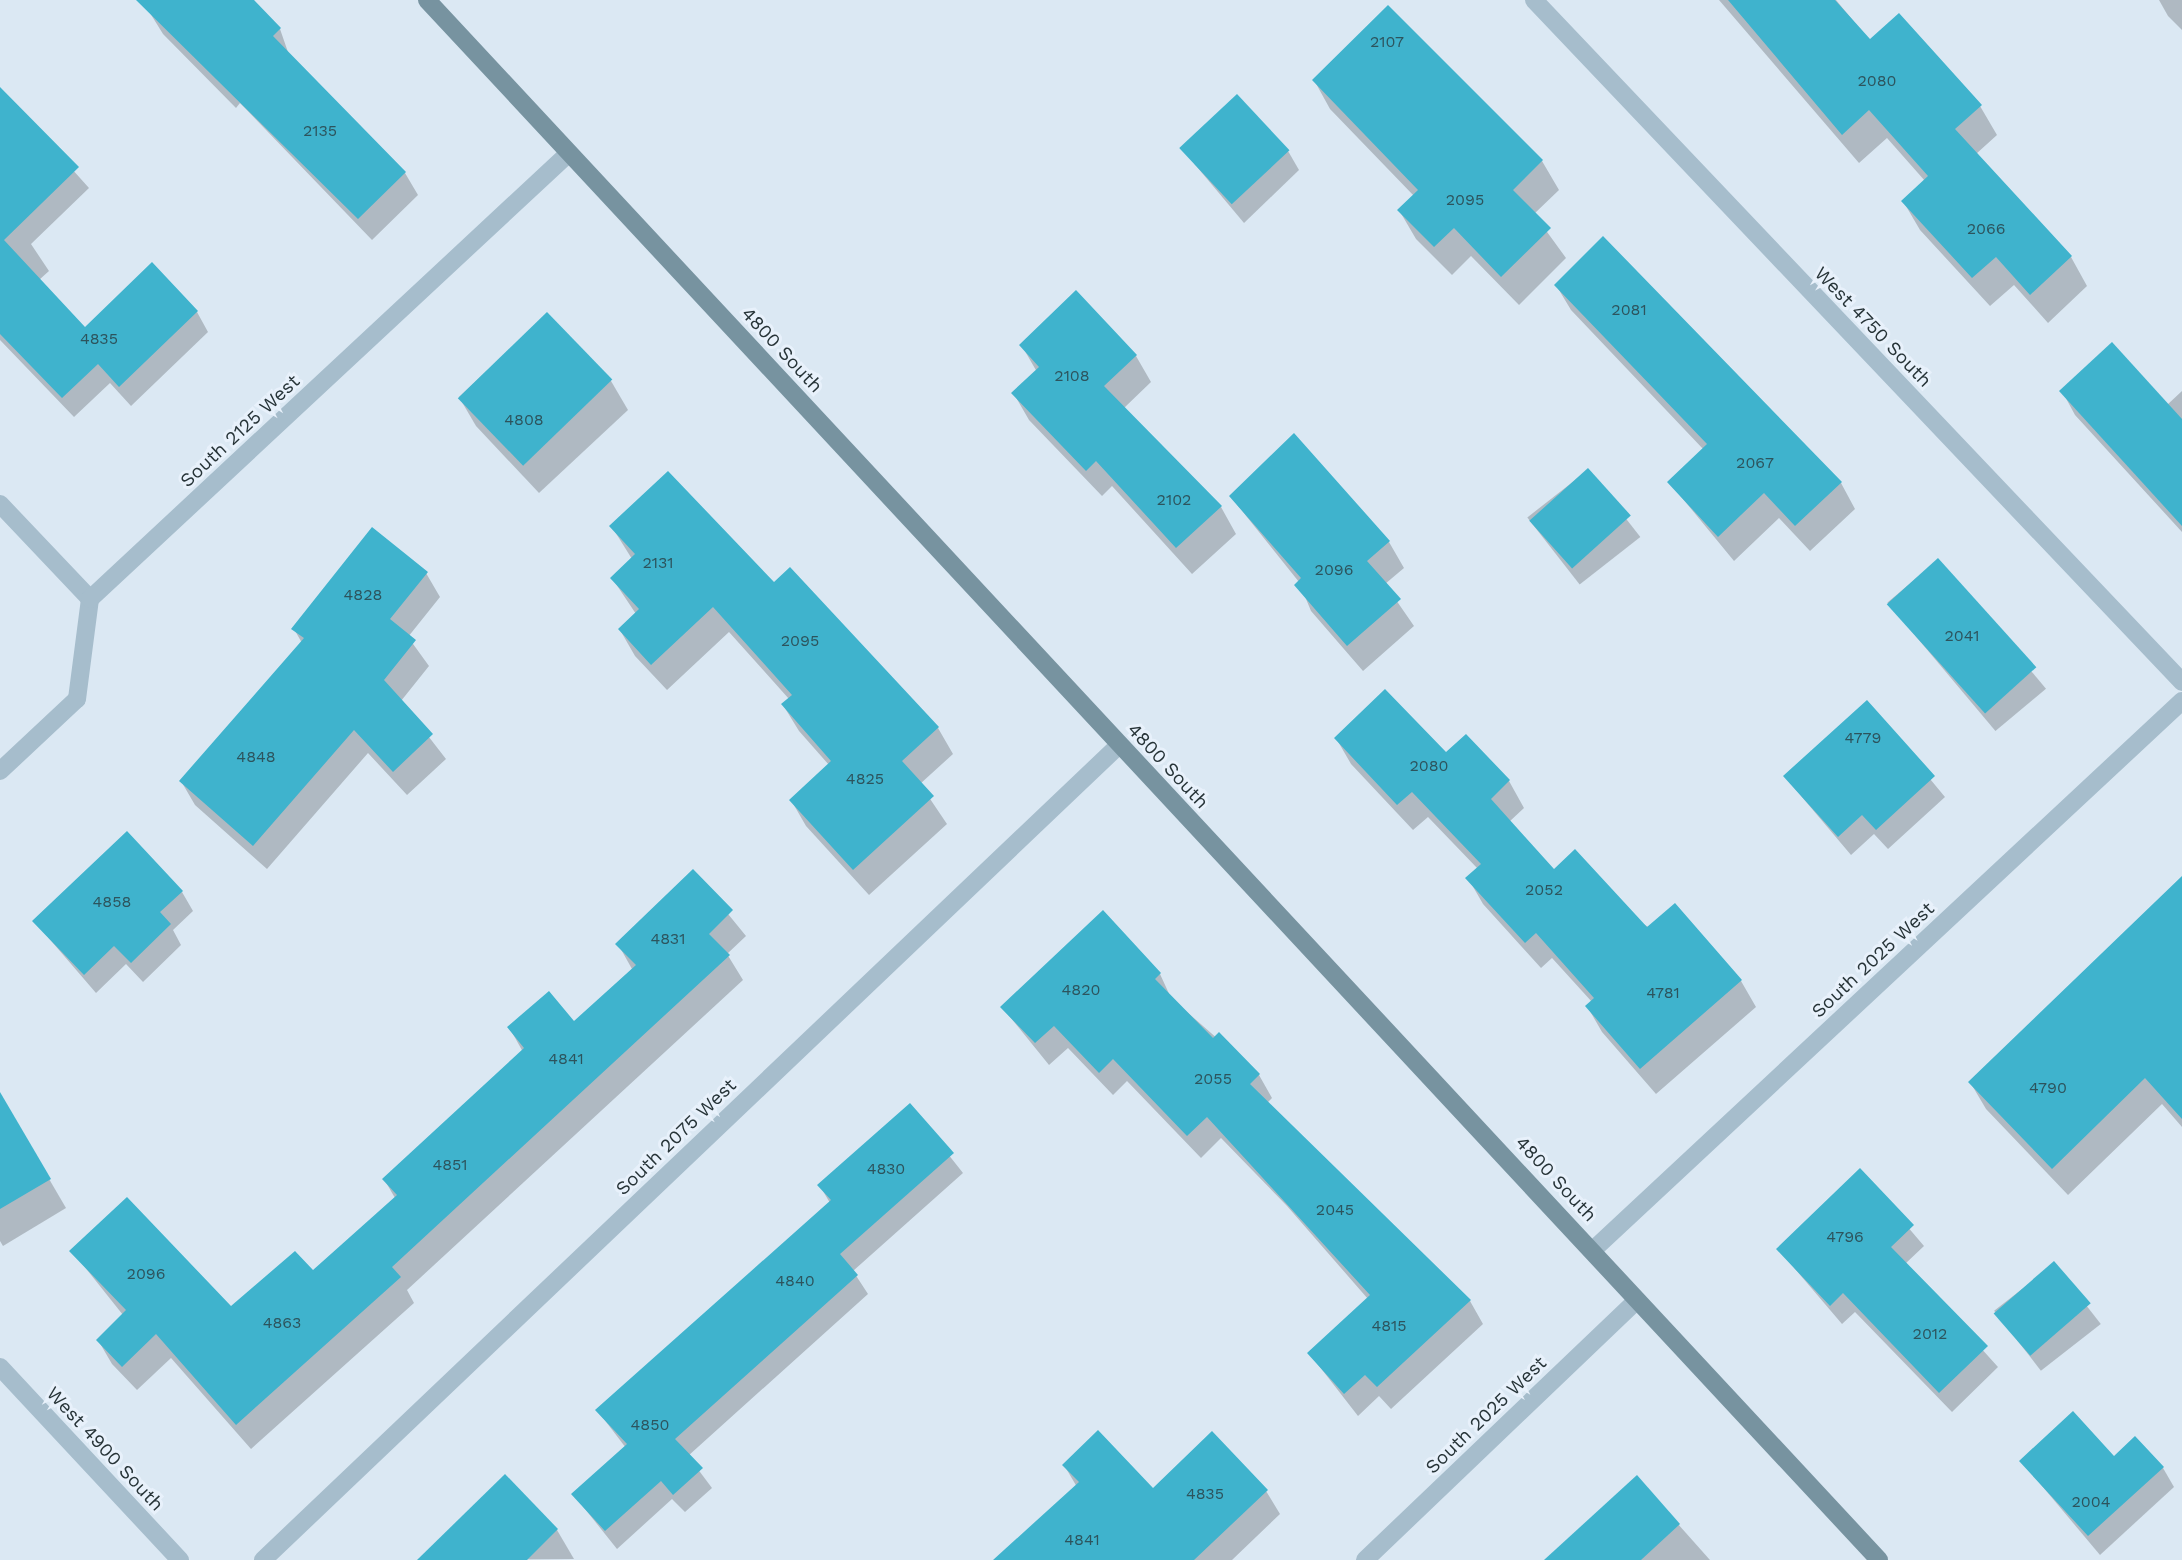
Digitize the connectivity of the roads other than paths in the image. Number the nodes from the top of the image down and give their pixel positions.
1 (426, 0) edge
2 (1534, 0) edge
3 (569, 153) junction
4 (0, 504) edge
5 (90, 599) junction
6 (2182, 682) edge
7 (2182, 701) edge
8 (1119, 745) junction
9 (0, 771) edge
10 (1593, 1250) junction
11 (1637, 1300) junction
12 (0, 1367) edge
13 (180, 1560) edge
14 (263, 1560) edge
15 (1365, 1560) edge
16 (1879, 1560) edge

1 - 3 main road, 4800 South
2 - 6 street, West 4750 South
3 - 5 street, South 2125 West
3 - 8 main road, 4800 South
4 - 5 street
5 - 9 street
7 - 10 street, South 2025 West
8 - 10 main road, 4800 South
8 - 14 street, South 2075 West
10 - 11 main road, 4800 South
11 - 15 street, South 2025 West
11 - 16 main road, 4800 South
12 - 13 street, West 4900 South

